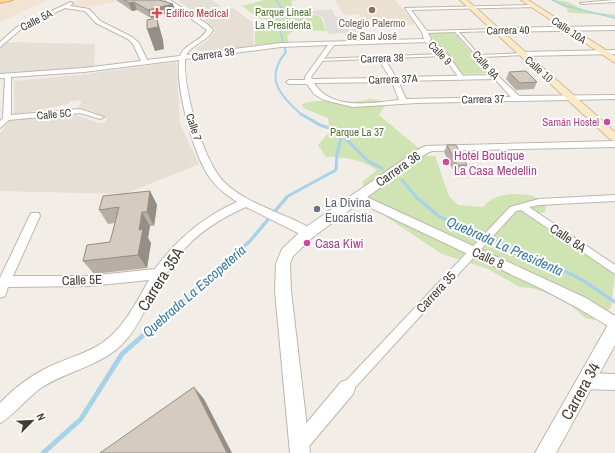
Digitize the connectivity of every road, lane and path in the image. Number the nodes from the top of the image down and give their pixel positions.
1 (9, 0) edge
2 (76, 0) edge
3 (167, 0) edge
4 (463, 0) edge
5 (524, 0) edge
6 (0, 1) edge
7 (615, 1) edge
8 (582, 3) dead end
9 (532, 5) junction
10 (64, 6) junction
11 (471, 6) junction
12 (615, 28) edge
13 (568, 29) junction
14 (497, 30) junction
15 (456, 31) junction
16 (425, 32) junction
17 (426, 41) junction
18 (332, 44) junction
19 (0, 45) edge
20 (615, 52) edge
21 (603, 53) junction
22 (523, 54) junction
23 (444, 55) junction
24 (479, 56) junction
25 (182, 58) junction
26 (381, 58) junction
27 (319, 60) junction
28 (615, 60) edge
29 (145, 63) junction
30 (4, 76) edge
31 (462, 78) junction
32 (497, 78) junction
33 (394, 79) junction
34 (290, 82) dead end
35 (309, 82) junction
36 (615, 97) edge
37 (516, 98) junction
38 (571, 98) junction
39 (403, 101) junction
40 (100, 117) dead end
41 (7, 118) junction
42 (0, 126) edge
43 (615, 138) edge
44 (615, 144) edge
45 (358, 197) junction
46 (615, 198) edge
47 (247, 202) junction
48 (521, 206) junction
49 (35, 216) dead end
50 (308, 233) junction
51 (476, 250) junction
52 (615, 270) edge
53 (160, 274) junction
54 (2, 287) edge
55 (615, 324) edge
56 (615, 329) edge
57 (585, 381) junction
58 (615, 382) edge
59 (347, 388) joint
60 (0, 415) edge
61 (296, 450) edge
62 (545, 453) edge

1 - 6 main road
2 - 10 street, Calle 5A
3 - 25 street
4 - 11 main road, Calle 10
5 - 9 main road, Calle 10A
7 - 8 street
9 - 11 street
9 - 13 main road, Calle 10A
10 - 19 street, Calle 5A
10 - 29 street
11 - 14 main road, Calle 10
11 - 16 street, Calle 9
12 - 13 street, Carrera 40
13 - 14 street, Carrera 40
13 - 21 main road, Calle 10A
14 - 15 street, Carrera 40
14 - 22 main road, Calle 10
15 - 16 street, Carrera 40
15 - 24 street, Calle 9A
16 - 17 street, Calle 9
17 - 18 street, Carrera 39
17 - 23 street, Calle 9
18 - 25 street, Carrera 39
18 - 27 street
20 - 21 street
21 - 22 street
21 - 28 main road, Calle 10A
22 - 24 street
22 - 38 main road, Calle 10
23 - 26 street, Carrera 38
23 - 31 street, Calle 9
24 - 32 street, Calle 9A
25 - 29 street, Carrera 39
25 - 47 street, Calle 7
26 - 27 street, Carrera 38
26 - 33 street
27 - 35 street
29 - 30 street, Carrera 39
30 - 41 street
31 - 32 street, Carrera 37A
31 - 33 street, Carrera 37A
32 - 37 street, Calle 9A
33 - 35 street, Carrera 37A
33 - 39 street
34 - 35 street, Carrera 37A
35 - 39 street, Carrera 37
36 - 38 street, Carrera 37
37 - 38 street, Carrera 37
37 - 39 street, Carrera 37
38 - 43 main road, Calle 10
40 - 41 street, Calle 5C
41 - 42 street
44 - 45 street, Carrera 36
45 - 50 street, Carrera 36
45 - 51 street, Calle 8
46 - 48 street, Carrera 35
47 - 50 street, Calle 7
47 - 53 street, Carrera 35A
48 - 51 street, Carrera 35
48 - 52 street, Calle 8A
49 - 54 street
50 - 61 street, Carrera 36
51 - 55 street, Calle 8
51 - 59 street, Carrera 35
53 - 54 street, Calle 5E
53 - 60 street, Carrera 35A
56 - 57 street, Carrera 34
57 - 58 street
57 - 62 street, Carrera 34
59 - 61 street, Carrera 35

